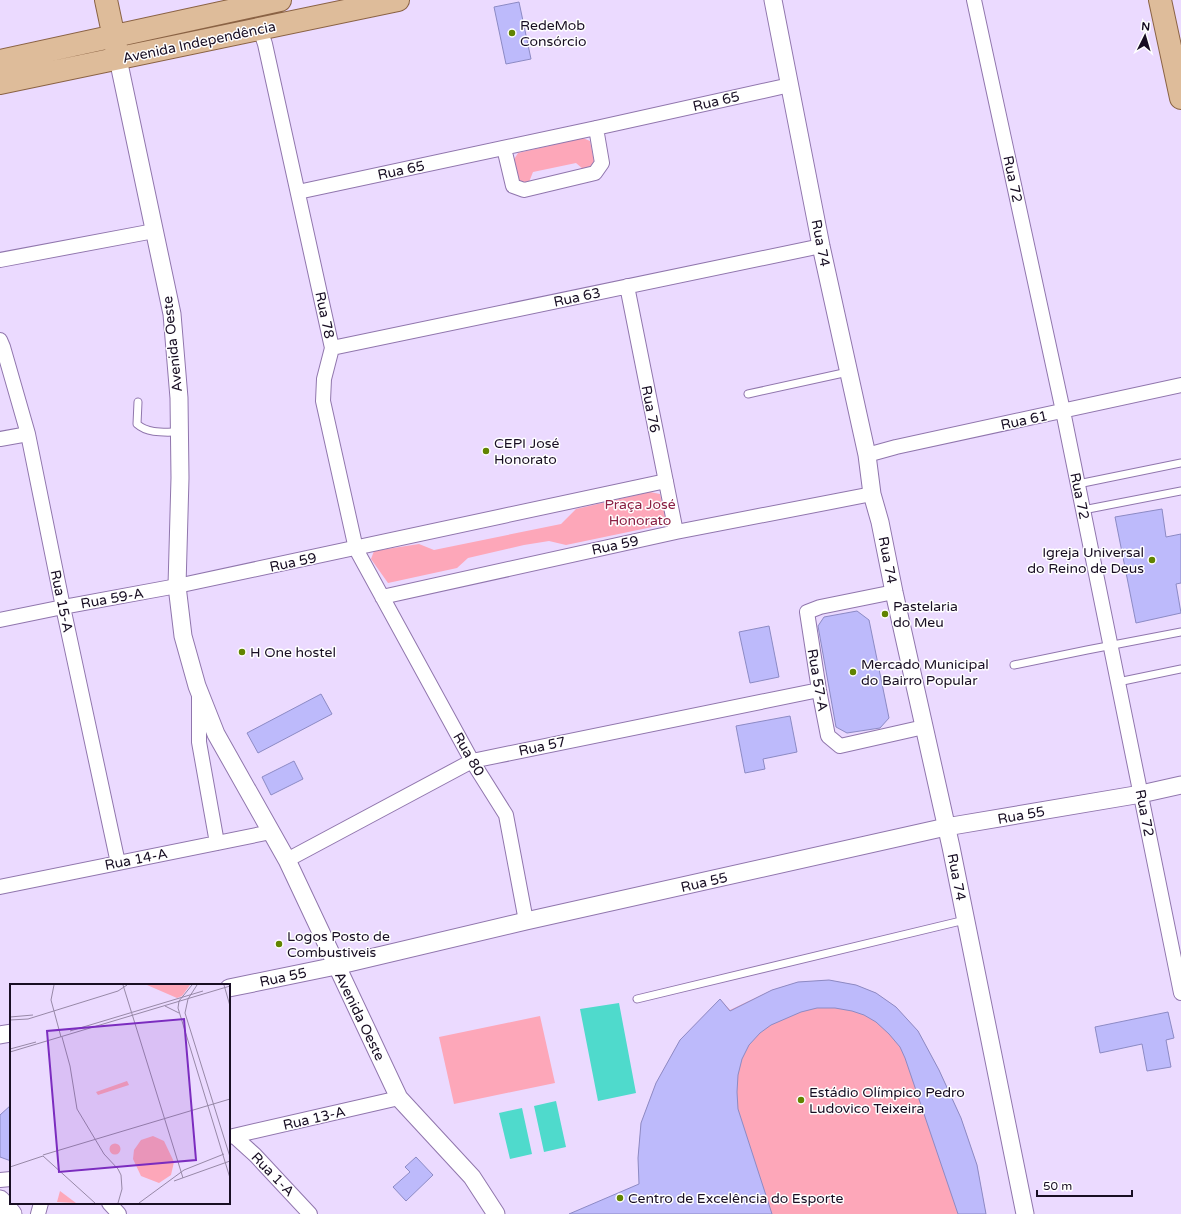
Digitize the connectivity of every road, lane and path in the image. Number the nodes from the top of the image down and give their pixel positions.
1 (106, 0) edge
2 (280, 0) edge
3 (398, 0) edge
4 (773, 0) edge
5 (974, 0) edge
6 (1160, 0) edge
7 (241, 5) edge
8 (260, 29) junction
9 (114, 37) junction
10 (118, 59) junction
11 (0, 61) edge
12 (0, 83) edge
13 (790, 85) junction
14 (1181, 98) edge
15 (596, 128) junction
16 (504, 148) junction
17 (298, 192) junction
18 (154, 231) junction
19 (821, 246) junction
20 (0, 260) edge
21 (627, 286) junction
22 (0, 340) edge
23 (332, 348) junction
24 (848, 372) junction
25 (1181, 385) edge
26 (748, 394) dead end
27 (138, 402) dead end
28 (1063, 411) junction
29 (179, 432) junction
30 (28, 434) junction
31 (0, 439) edge
32 (867, 455) junction
33 (1181, 463) edge
34 (666, 481) junction
35 (1078, 484) junction
36 (1181, 491) edge
37 (872, 494) junction
38 (1083, 510) junction
39 (676, 532) junction
40 (356, 549) junction
41 (177, 586) junction
42 (894, 592) junction
43 (382, 597) junction
44 (63, 606) junction
45 (0, 620) edge
46 (1181, 632) edge
47 (1110, 646) junction
48 (1014, 665) dead end
49 (1181, 669) edge
50 (1118, 682) junction
51 (819, 690) junction
52 (199, 692) junction
53 (924, 727) junction
54 (472, 761) junction
55 (1181, 785) edge
56 (1141, 794) junction
57 (946, 828) junction
58 (272, 832) junction
59 (217, 843) junction
60 (287, 860) junction
61 (118, 862) junction
62 (0, 887) edge
63 (966, 920) junction
64 (526, 921) junction
65 (336, 966) junction
66 (230, 988) edge
67 (1181, 993) edge
68 (637, 1000) dead end
69 (10, 1033) edge
70 (0, 1035) edge
71 (399, 1098) junction
72 (231, 1136) edge
73 (10, 1178) edge
74 (0, 1180) edge
75 (0, 1200) edge
76 (41, 1204) edge
77 (109, 1204) edge
78 (12, 1214) edge
79 (38, 1214) edge
80 (119, 1214) edge
81 (310, 1214) edge
82 (496, 1214) edge
83 (1025, 1214) edge

1 - 9 main road, Avenida Oeste
2 - 7 main road, Avenida Independência
3 - 8 main road, Avenida Independência
4 - 13 street, Rua 74
5 - 28 street, Rua 72
6 - 14 main road
7 - 9 main road, Avenida Independência
8 - 10 main road, Avenida Independência
8 - 17 street, Rua 78
9 - 10 main road, Avenida Oeste
9 - 11 main road, Avenida Independência
10 - 12 main road, Avenida Independência
10 - 18 street, Avenida Oeste
13 - 15 street, Rua 65
13 - 19 street, Rua 74
15 - 16 street, Rua 65
15 - 16 street
16 - 17 street, Rua 65
17 - 23 street, Rua 78
18 - 20 street
18 - 29 street, Avenida Oeste
19 - 21 street, Rua 63
19 - 24 street, Rua 74
21 - 23 street, Rua 63
21 - 34 street, Rua 76
22 - 30 street, Rua 15-A
23 - 40 street, Rua 78
24 - 26 lane
24 - 32 street, Rua 74
25 - 28 street, Rua 61
27 - 29 lane
28 - 32 street, Rua 61
28 - 35 street, Rua 72
29 - 41 street, Avenida Oeste
30 - 31 street
30 - 44 street, Rua 15-A
32 - 37 street, Rua 74
33 - 35 lane
34 - 39 street, Rua 76
34 - 40 street, Rua 59
35 - 38 street, Rua 72
36 - 38 lane
37 - 39 street, Rua 59
37 - 42 street, Rua 74
38 - 47 street, Rua 72
39 - 43 street, Rua 59
40 - 41 street, Rua 59
40 - 43 street, Rua 78
41 - 44 street, Rua 59-A
41 - 52 street, Avenida Oeste
42 - 51 street, Rua 57-A
42 - 53 street, Rua 74
43 - 54 street, Rua 80
44 - 45 street, Rua 59-A
44 - 61 street, Rua 15-A
46 - 47 lane
47 - 48 lane
47 - 50 street, Rua 72
49 - 50 lane
50 - 56 street, Rua 72
51 - 53 street, Rua 57-A
51 - 54 street, Rua 57
52 - 58 street, Avenida Oeste
52 - 59 street, Avenida Oeste
53 - 57 street, Rua 74
54 - 60 street, Rua 57
54 - 64 street, Rua 80
55 - 56 street, Rua 55
56 - 57 street, Rua 55
56 - 67 street, Rua 72
57 - 63 street, Rua 74
57 - 64 street, Rua 55
58 - 59 street, Rua 14-A
58 - 60 street, Avenida Oeste
59 - 61 street, Rua 14-A
60 - 65 street, Avenida Oeste
61 - 62 street, Rua 14-A
63 - 68 lane
63 - 83 street, Rua 74
64 - 65 street, Rua 55
65 - 66 street, Rua 55
65 - 71 street, Avenida Oeste
69 - 70 street
71 - 72 street, Rua 13-A
71 - 82 street, Avenida Oeste
72 - 81 street, Rua 1-A
73 - 74 street
75 - 78 main road
76 - 79 street
77 - 80 street

